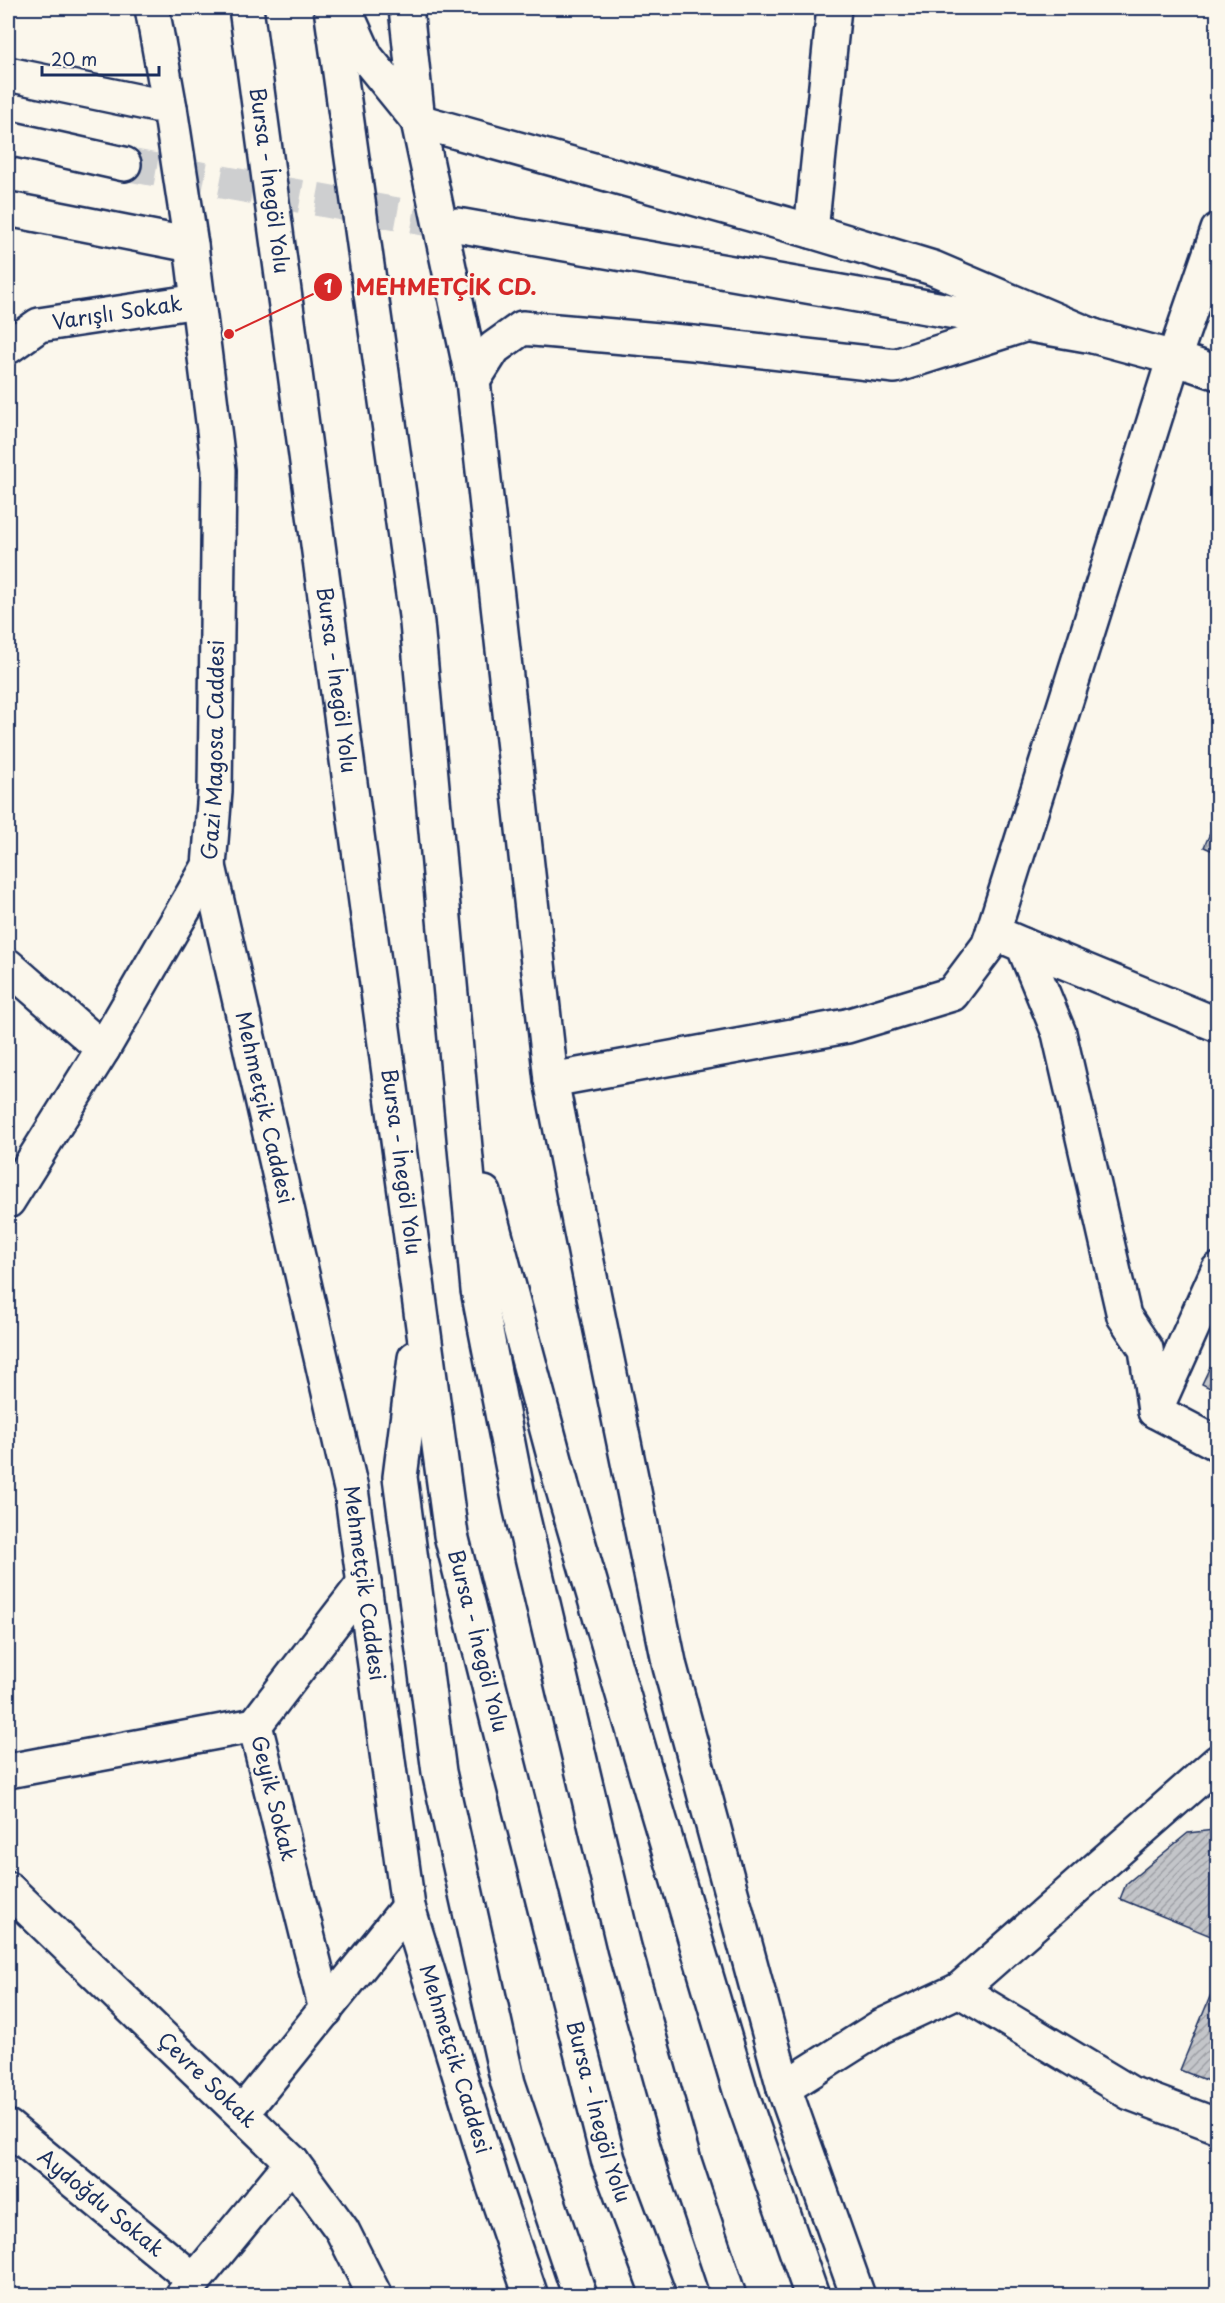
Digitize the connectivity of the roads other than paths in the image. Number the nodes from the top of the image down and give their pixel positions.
1 (152, 8) edge
2 (246, 8) edge
3 (332, 8) edge
4 (345, 8) edge
5 (406, 8) edge
6 (834, 8) edge
7 (8, 74) edge
8 (170, 108) junction
9 (418, 121) junction
10 (8, 138) edge
11 (124, 164) tunnel mouth
12 (8, 209) edge
13 (457, 225) tunnel mouth
14 (1218, 230) edge
15 (811, 231) junction
16 (191, 245) junction
17 (198, 301) junction
18 (1027, 324) junction
19 (1093, 336) junction
20 (8, 347) edge
21 (1174, 358) junction
22 (1218, 373) edge
23 (473, 381) junction
24 (209, 866) junction
25 (993, 932) junction
26 (1023, 945) junction
27 (8, 966) edge
28 (1218, 1026) edge
29 (103, 1048) junction
30 (551, 1080) junction
31 (459, 1095) junction
32 (8, 1201) edge
33 (1218, 1270) edge
34 (421, 1311) junction
35 (1155, 1411) junction
36 (1218, 1444) edge
37 (364, 1583) junction
38 (255, 1725) junction
39 (1218, 1762) edge
40 (8, 1771) edge
41 (8, 1889) edge
42 (408, 1907) junction
43 (959, 1990) junction
44 (326, 2010) junction
45 (784, 2088) junction
46 (242, 2113) junction
47 (1218, 2126) edge
48 (8, 2127) edge
49 (292, 2162) junction
50 (188, 2288) edge
51 (375, 2295) edge
52 (531, 2295) edge
53 (580, 2295) edge
54 (659, 2295) edge
55 (729, 2295) edge
56 (812, 2295) edge
57 (858, 2295) edge

1 - 8 main road, Gazi Magosa Caddesi
2 - 34 main road, Bursa - İnegöl Yolu
3 - 31 main road
4 - 9 main road
5 - 9 main road
6 - 15 main road
7 - 8 main road
8 - 16 main road, Gazi Magosa Caddesi
9 - 15 main road
9 - 23 main road
10 - 11 main road
12 - 16 main road
13 - 18 main road
14 - 21 main road
15 - 19 main road
16 - 17 main road, Gazi Magosa Caddesi
17 - 20 main road, Varışlı Sokak
17 - 24 main road, Gazi Magosa Caddesi
18 - 19 main road
18 - 23 main road
19 - 21 main road
21 - 22 main road
21 - 25 main road
23 - 30 main road
24 - 29 main road, Gazi Magosa Caddesi
24 - 37 main road, Mehmetçik Caddesi
25 - 26 main road
25 - 30 main road
26 - 28 main road
26 - 35 main road
27 - 29 main road
29 - 32 main road, Gazi Magosa Caddesi
30 - 45 main road
31 - 55 main road
31 - 56 main road
33 - 35 main road
34 - 53 main road
34 - 54 main road, Bursa - İnegöl Yolu
35 - 36 main road
37 - 38 main road
37 - 42 main road, Mehmetçik Caddesi
38 - 40 main road, Geyik Sokak
38 - 44 main road, Geyik Sokak
39 - 43 main road
41 - 46 main road, Çevre Sokak
42 - 44 main road
42 - 52 main road, Mehmetçik Caddesi
43 - 45 main road
43 - 47 main road
44 - 46 main road
45 - 57 main road
46 - 49 main road, Çevre Sokak
48 - 50 main road, Aydoğdu Sokak
49 - 50 main road
49 - 51 main road, Çevre Sokak

